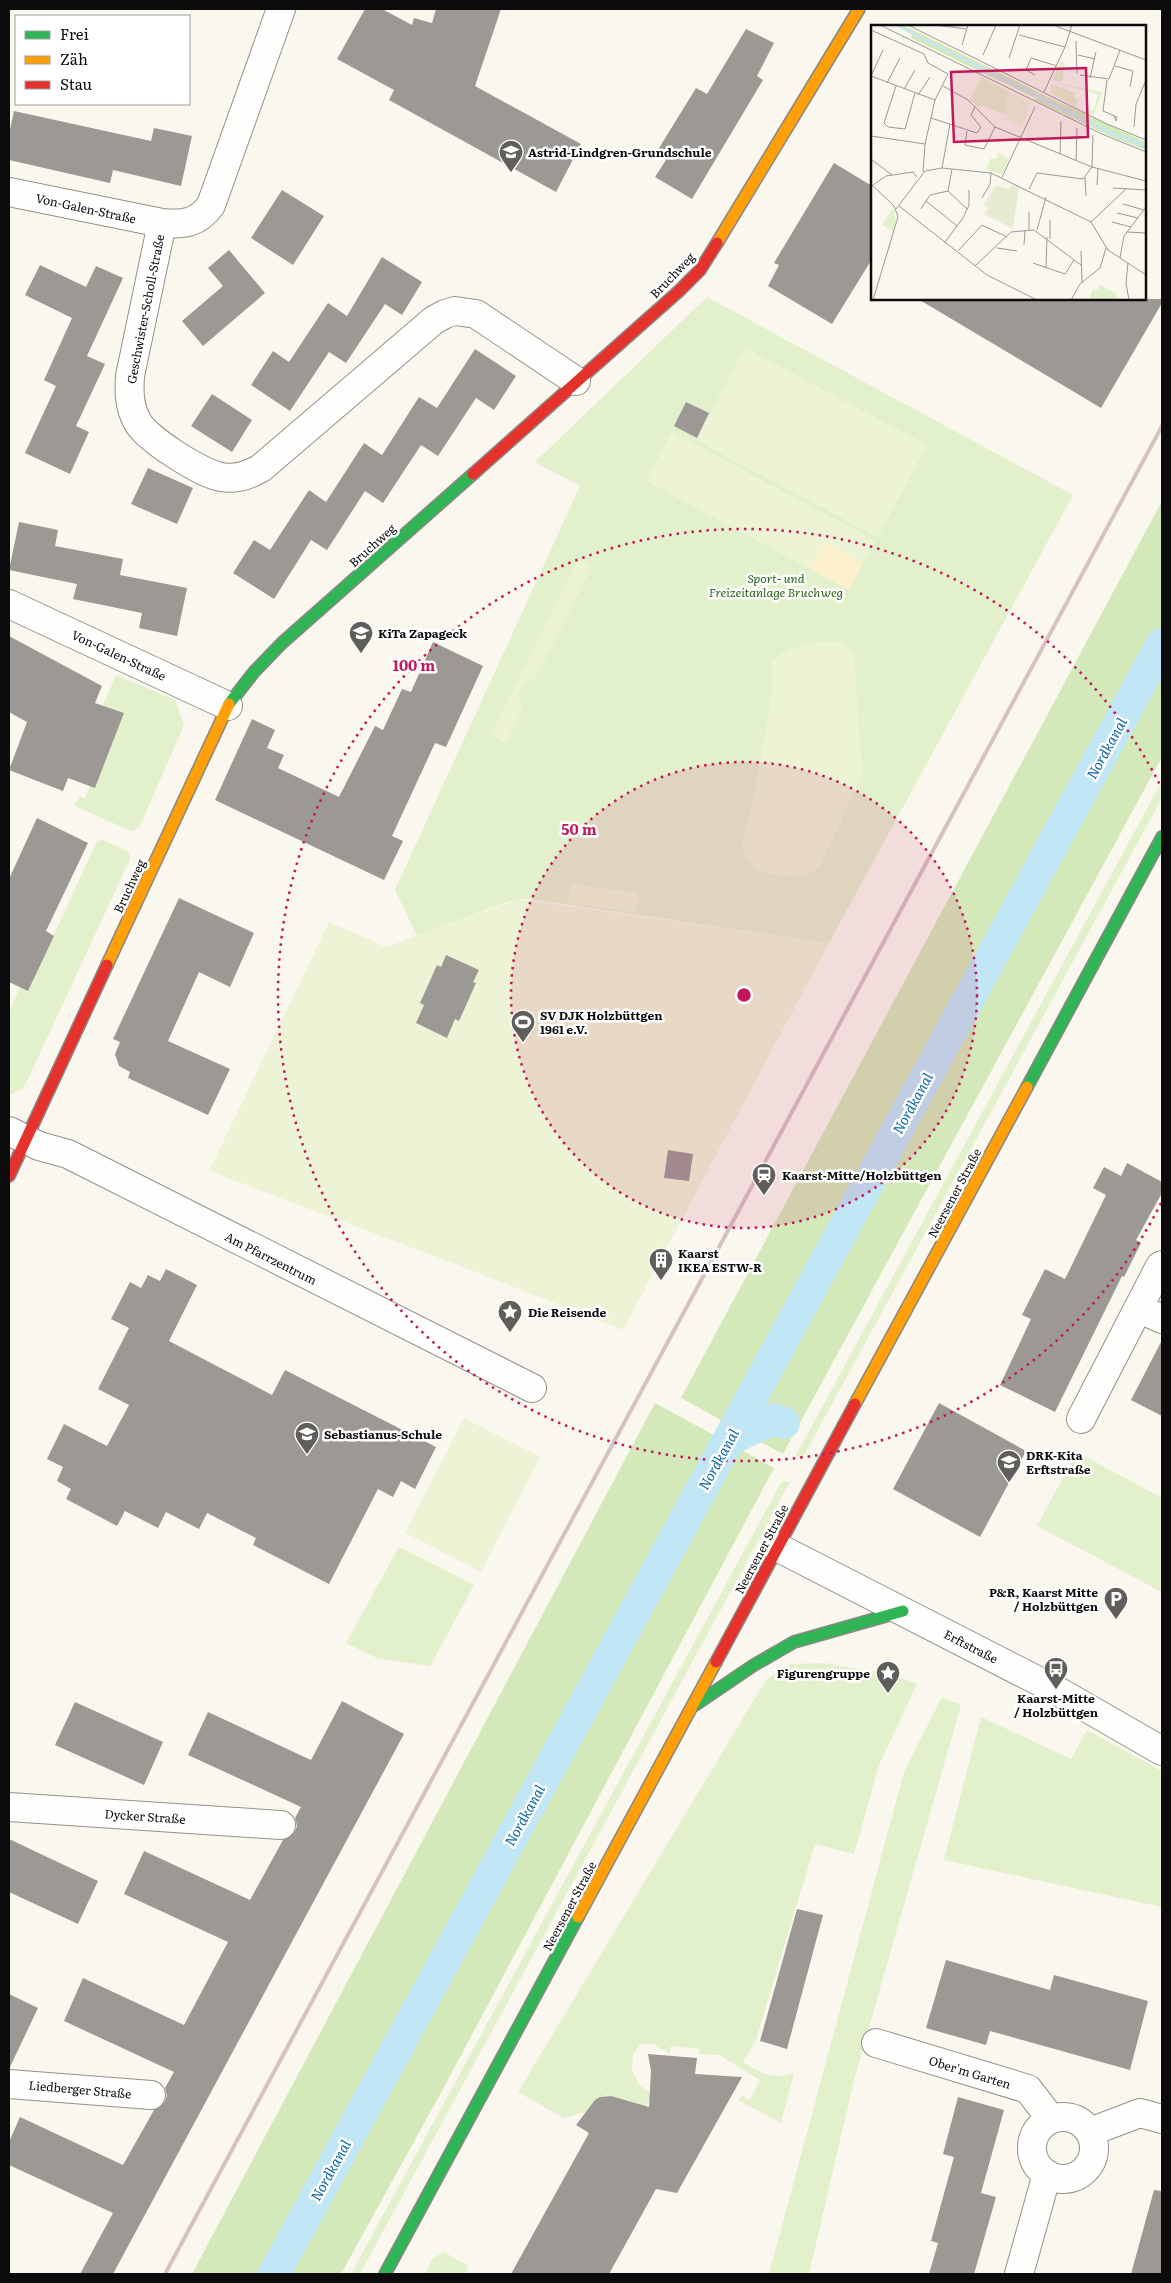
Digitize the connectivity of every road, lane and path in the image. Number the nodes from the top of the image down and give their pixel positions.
1 (281, 9) edge
2 (859, 9) edge
3 (9, 192) edge
4 (162, 223) junction
5 (576, 381) junction
6 (9, 604) edge
7 (228, 706) junction
8 (1162, 837) edge
9 (17, 1135) edge
10 (9, 1176) edge
11 (1162, 1265) edge
12 (1138, 1308) junction
13 (1162, 1319) edge
14 (532, 1388) dead end
15 (1081, 1419) dead end
16 (777, 1547) junction
17 (903, 1611) junction
18 (692, 1707) junction
19 (1162, 1751) edge
20 (9, 1807) edge
21 (281, 1825) dead end
22 (876, 2043) dead end
23 (9, 2084) edge
24 (151, 2095) dead end
25 (1051, 2119) junction
26 (1162, 2119) edge
27 (1090, 2132) junction
28 (1047, 2174) junction
29 (385, 2274) edge
30 (1019, 2274) edge

1 - 4 street, Geschwister-Scholl-Straße
2 - 5 main road, Bruchweg
3 - 4 street, Von-Galen-Straße
4 - 5 street, Geschwister-Scholl-Straße
5 - 7 main road, Bruchweg
6 - 7 street, Von-Galen-Straße
7 - 9 main road, Bruchweg
8 - 16 main road, Neersener Straße
9 - 10 main road, Bruchweg
9 - 14 street, Am Pfarrzentrum
11 - 12 street
12 - 13 street
12 - 15 street
16 - 17 street, Erftstraße
16 - 18 main road, Neersener Straße
17 - 18 main road
17 - 19 street, Erftstraße
18 - 29 main road, Neersener Straße
20 - 21 street, Dycker Straße
22 - 25 street, Ober'm Garten
23 - 24 street, Liedberger Straße
25 - 27 street
25 - 28 street
26 - 27 street
27 - 28 street
28 - 30 street

